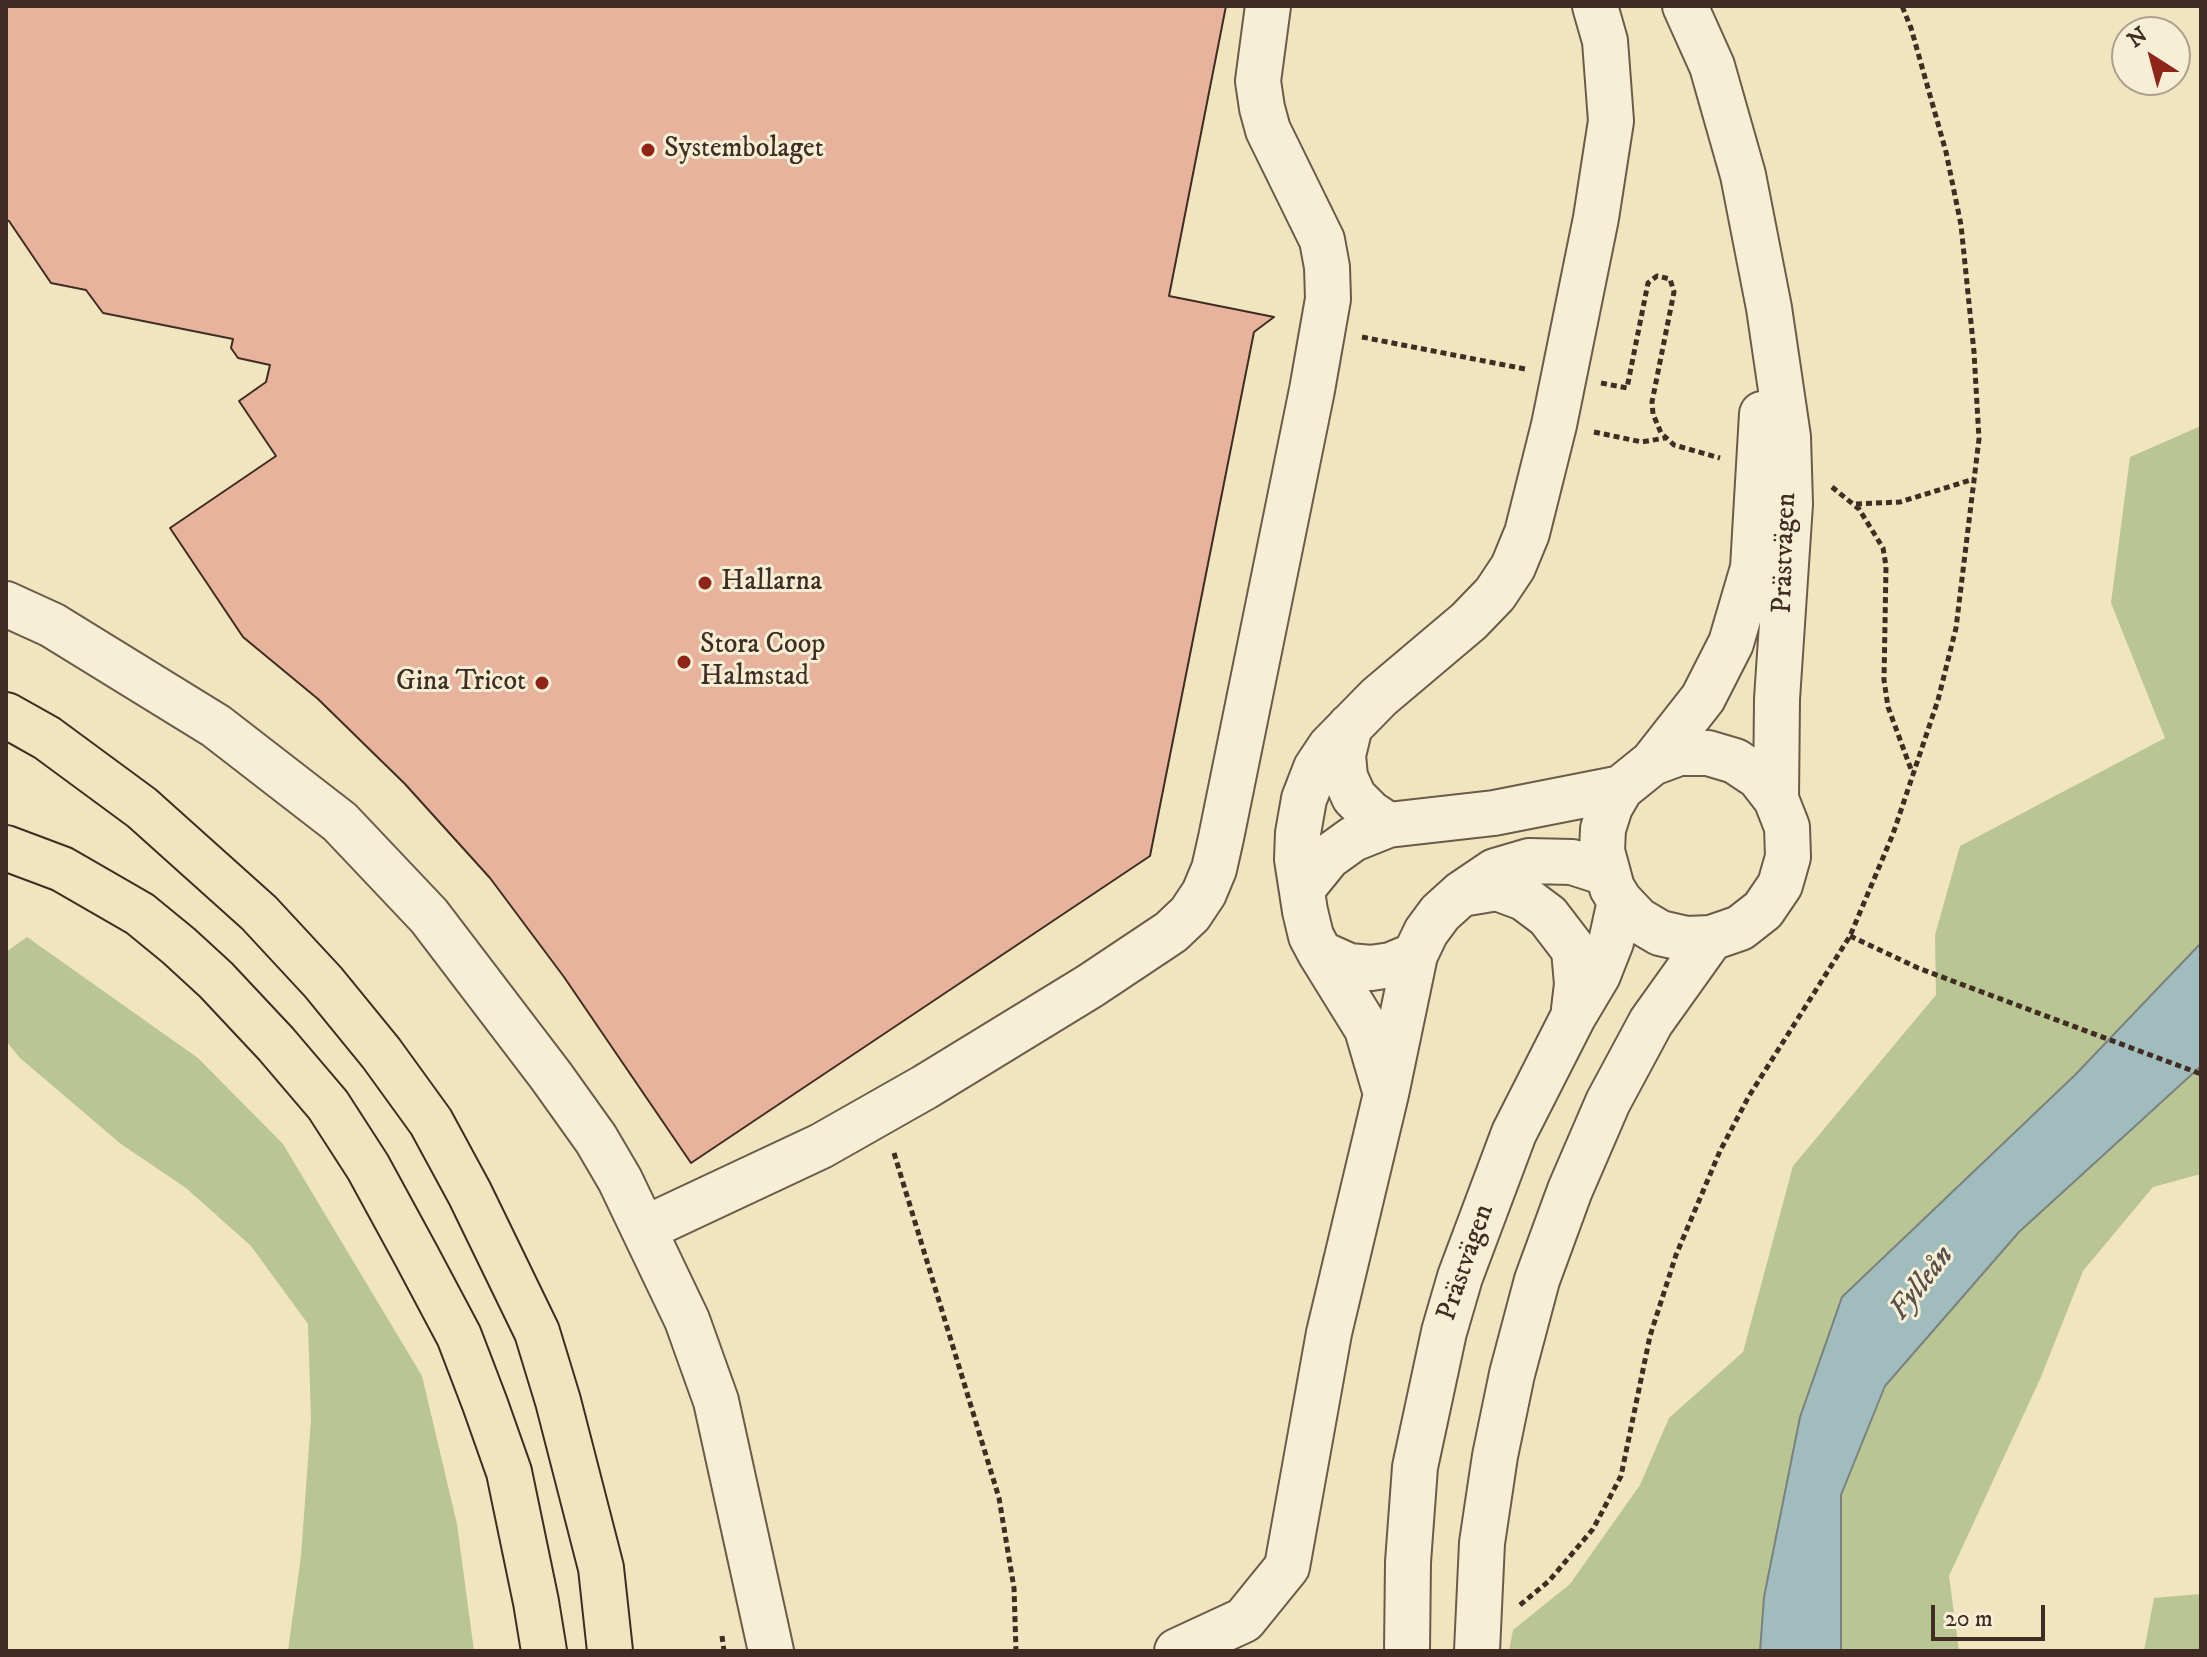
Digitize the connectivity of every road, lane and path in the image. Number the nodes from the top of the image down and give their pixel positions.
1 (1268, 6) edge
2 (1595, 6) edge
3 (1685, 6) edge
4 (1902, 6) edge
5 (1769, 308) junction
6 (1613, 436) dead end
7 (1665, 438) dead end
8 (1975, 479) junction
9 (1828, 485) dead end
10 (1855, 504) junction
11 (6, 604) edge
12 (6, 715) edge
13 (1350, 726) junction
14 (1913, 772) junction
15 (1637, 775) junction
16 (1776, 799) junction
17 (1388, 825) junction
18 (6, 848) edge
19 (1613, 887) junction
20 (1302, 889) junction
21 (1461, 894) junction
22 (1850, 936) junction
23 (1711, 938) junction
24 (1320, 953) junction
25 (1415, 955) junction
26 (1573, 1017) junction
27 (2201, 1074) edge
28 (1386, 1094) junction
29 (882, 1111) junction
30 (644, 1229) junction
31 (1515, 1609) dead end
32 (720, 1622) dead end
33 (544, 1651) edge
34 (610, 1651) edge
35 (724, 1651) edge
36 (771, 1651) edge
37 (1016, 1651) edge
38 (1177, 1651) edge
39 (1407, 1651) edge
40 (1477, 1651) edge

1 - 29 street
2 - 13 street
3 - 5 street, Prästvägen
4 - 8 path
5 - 15 street, Prästvägen
5 - 16 street, Prästvägen
6 - 7 path
8 - 10 path
8 - 14 path
9 - 10 path
10 - 14 path
11 - 30 street
12 - 34 highway
13 - 17 street
13 - 20 street
14 - 22 path
15 - 16 street, Prästvägen
15 - 17 street
15 - 19 street, Prästvägen
16 - 23 street, Prästvägen
17 - 20 street
18 - 33 highway
19 - 21 street
19 - 23 street, Prästvägen
19 - 26 street, Prästvägen
20 - 24 street
21 - 25 street
21 - 26 street
22 - 27 path
22 - 31 path
23 - 40 street
24 - 25 street
24 - 28 street
25 - 28 street
26 - 39 street, Prästvägen
28 - 38 street
29 - 30 street
29 - 37 path
30 - 36 street
32 - 35 path

